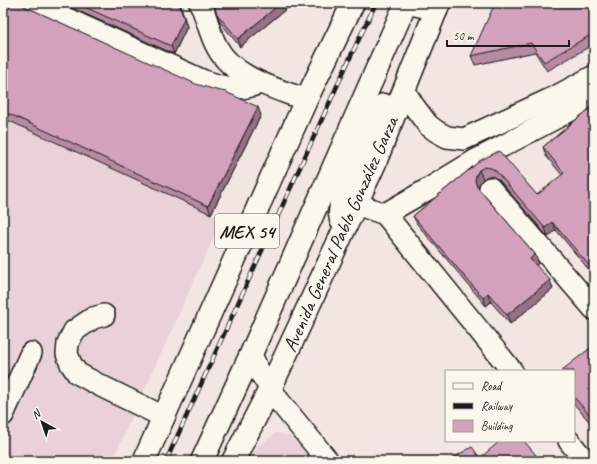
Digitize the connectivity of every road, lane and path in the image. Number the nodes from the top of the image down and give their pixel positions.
1 (32, 3) edge
2 (200, 3) edge
3 (353, 3) edge
4 (406, 3) edge
5 (438, 6) edge
6 (594, 76) edge
7 (261, 83) junction
8 (404, 90) junction
9 (594, 98) edge
10 (306, 100) junction
11 (559, 106) junction
12 (464, 139) junction
13 (476, 160) junction
14 (490, 188) dead end
15 (356, 204) junction
16 (385, 214) junction
17 (344, 231) junction
18 (594, 309) edge
19 (104, 315) dead end
20 (31, 353) dead end
21 (251, 354) junction
22 (511, 370) edge
23 (270, 389) junction
24 (3, 415) edge
25 (164, 417) junction
26 (570, 442) edge
27 (144, 461) edge
28 (202, 461) edge
29 (233, 461) edge
30 (328, 461) edge
31 (586, 461) edge

1 - 7 street
2 - 7 street
3 - 10 main road, MEX 54
4 - 5 street
4 - 17 main road
4 - 21 main road, Avenida General Pablo González Garza / MEX 54
5 - 8 main road, Avenida General Pablo González Garza
6 - 11 street
7 - 10 street
8 - 12 street
8 - 15 main road, Avenida General Pablo González Garza
9 - 11 street
10 - 25 main road, MEX 54
11 - 12 street
11 - 13 street
12 - 13 street
13 - 16 street
14 - 18 street
15 - 16 street
15 - 17 main road, Avenida General Pablo González Garza
16 - 22 street
17 - 23 main road, Avenida General Pablo González Garza
19 - 25 street
20 - 24 street
21 - 23 street
21 - 28 main road, Avenida General Pablo González Garza / MEX 54
23 - 29 main road, Avenida General Pablo González Garza
23 - 30 street
25 - 27 main road, MEX 54
26 - 31 street

